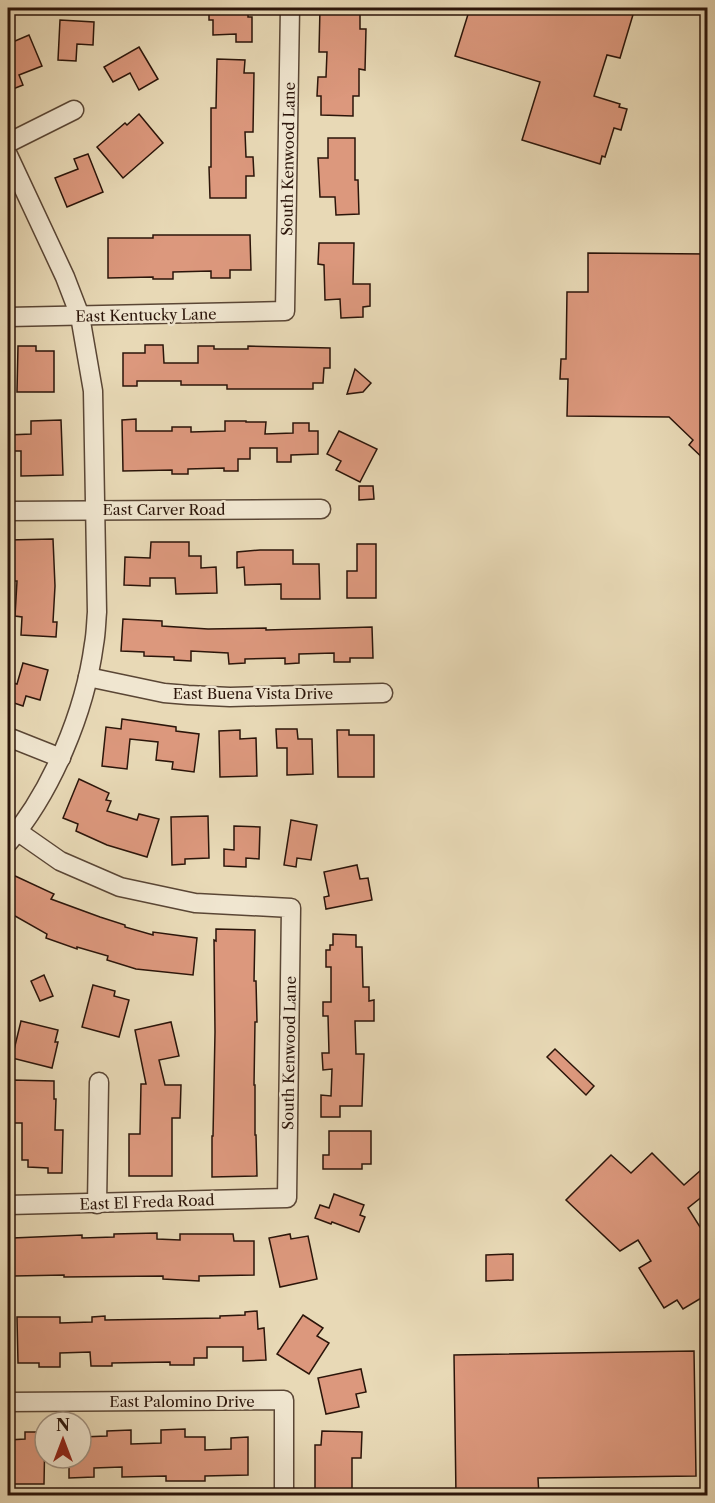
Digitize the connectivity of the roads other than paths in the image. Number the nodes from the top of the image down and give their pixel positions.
1 (290, 8) edge
2 (74, 110) dead end
3 (8, 143) edge
4 (8, 155) edge
5 (285, 312) joint
6 (80, 316) junction
7 (8, 317) edge
8 (96, 509) junction
9 (321, 509) dead end
10 (8, 511) edge
11 (88, 677) junction
12 (383, 693) dead end
13 (8, 737) edge
14 (61, 758) junction
15 (12, 837) edge
16 (99, 1082) dead end
17 (287, 1198) joint
18 (97, 1204) junction
19 (8, 1205) edge
20 (8, 1402) edge
21 (284, 1496) edge

1 - 5 street, South Kenwood Lane
2 - 3 street
4 - 6 street
5 - 6 street, East Kentucky Lane
6 - 7 street, East Kentucky Lane
6 - 8 street
8 - 9 street, East Carver Road
8 - 10 street, East Carver Road
8 - 11 street
11 - 12 street, East Buena Vista Drive
11 - 14 street
13 - 14 street
14 - 15 street
15 - 17 street, South Kenwood Lane
16 - 18 street
17 - 18 street, East El Freda Road
18 - 19 street, East El Freda Road
20 - 21 street, East Palomino Drive

